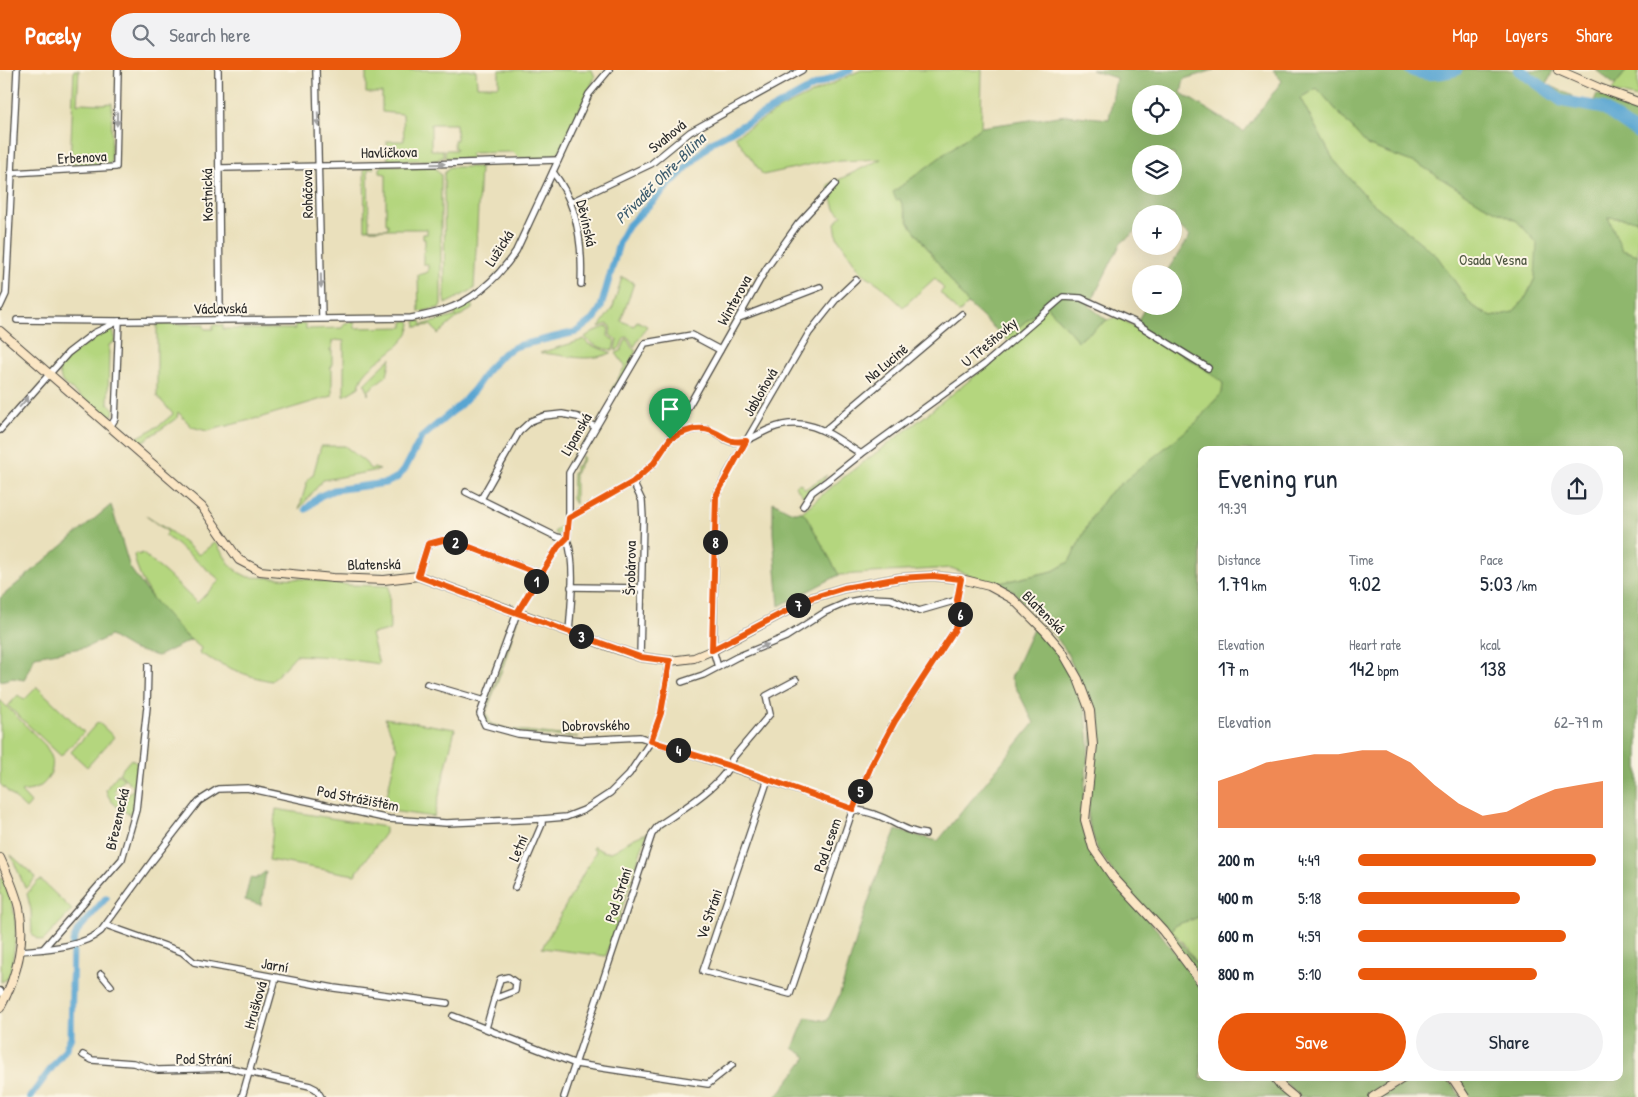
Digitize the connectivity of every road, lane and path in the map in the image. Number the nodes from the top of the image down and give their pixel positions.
1 (17, 70) edge
2 (118, 70) edge
3 (218, 70) edge
4 (316, 70) edge
5 (802, 70) edge
6 (1558, 70) edge
7 (604, 71) edge
8 (1638, 102) edge
9 (558, 160) junction
10 (319, 166) junction
11 (220, 168) junction
12 (11, 172) junction
13 (552, 172) junction
14 (835, 184) dead end
15 (571, 202) junction
16 (856, 280) dead end
17 (581, 284) dead end
18 (820, 287) dead end
19 (0, 306) edge
20 (962, 314) dead end
21 (322, 318) junction
22 (739, 318) junction
23 (17, 320) dead end
24 (220, 320) junction
25 (118, 321) junction
26 (0, 331) edge
27 (720, 350) junction
28 (1208, 368) dead end
29 (48, 374) junction
30 (110, 426) junction
31 (594, 427) junction
32 (0, 430) edge
33 (825, 430) junction
34 (670, 439) junction
35 (746, 441) junction
36 (861, 454) junction
37 (633, 482) junction
38 (466, 492) dead end
39 (481, 499) junction
40 (803, 506) dead end
41 (569, 518) junction
42 (567, 538) junction
43 (540, 574) junction
44 (418, 576) junction
45 (961, 579) junction
46 (571, 587) junction
47 (642, 588) junction
48 (957, 600) junction
49 (517, 613) junction
50 (569, 632) junction
51 (712, 650) junction
52 (640, 657) junction
53 (670, 661) junction
54 (148, 666) dead end
55 (718, 667) junction
56 (796, 680) dead end
57 (682, 682) dead end
58 (427, 684) dead end
59 (485, 701) junction
60 (651, 741) junction
61 (730, 766) junction
62 (768, 779) junction
63 (853, 809) junction
64 (542, 819) junction
65 (925, 834) dead end
66 (0, 858) edge
67 (2, 871) edge
68 (515, 887) dead end
69 (106, 925) junction
70 (43, 949) junction
71 (20, 951) junction
72 (101, 974) dead end
73 (276, 978) junction
74 (1198, 978) edge
75 (111, 986) dead end
76 (2, 993) edge
77 (790, 994) joint
78 (494, 999) dead end
79 (447, 1003) dead end
80 (0, 1008) edge
81 (453, 1016) dead end
82 (486, 1028) junction
83 (83, 1055) dead end
84 (576, 1064) junction
85 (732, 1065) dead end
86 (248, 1072) junction
87 (1277, 1081) edge
88 (1398, 1081) edge
89 (1455, 1081) edge
90 (242, 1097) edge
91 (322, 1097) edge
92 (564, 1097) edge
93 (1294, 1097) edge
94 (1373, 1097) edge
95 (1465, 1097) edge

1 - 12 street
2 -> 12 street, Erbenova
3 - 11 street, Kostnická
4 -> 10 street, Roháčova
5 - 15 street, Svahová
6 - 8 street
7 - 9 street, Lužická
10 -> 9 street, Havlíčkova
9 - 13 street, Lužická
10 - 11 street, Havlíčkova
10 -> 21 street, Roháčova
11 - 24 street, Kostnická
12 - 19 street
13 - 15 street, Děvínská
13 - 21 street, Lužická
14 - 22 street, Winterova
15 - 17 street, Děvínská
16 - 35 street, Jabloňová
18 - 22 street
20 - 33 street, Na Lucině
21 - 24 street, Václavská
22 - 27 street, Winterova
23 - 25 street, Václavská
24 - 25 street, Václavská
25 - 29 street, Václavská
25 - 30 street
26 - 29 street, Blatenská
27 - 31 street, Lipanská
27 - 34 street, Winterova
28 - 36 street, U Třešňovky
29 - 30 street, Blatenská
32 -> 29 street, Václavská
30 - 44 street, Blatenská
31 - 39 street
31 - 41 street, Lipanská
33 - 35 street
33 - 36 street
34 - 35 street
34 - 37 street, Winterova
35 - 51 street, Jabloňová
36 - 40 street, U Třešňovky
37 - 41 street, Winterova
37 - 47 street, Šrobárova
38 - 39 street
39 - 42 street
41 - 42 street, Lipanská
42 - 43 street
42 - 46 street, Lipanská
43 - 44 street
43 - 49 street
44 - 49 street, Blatenská
45 - 48 street, Pod Lesem
45 - 51 street, Blatenská
45 - 74 street, Blatenská
46 - 47 street
46 - 50 street, Lipanská
47 - 52 street, Šrobárova
55 -> 48 street
48 - 63 street, Pod Lesem
49 - 50 street, Blatenská
49 - 59 street, Dobrovského
50 - 52 street, Blatenská
51 - 53 street, Blatenská
51 - 55 street
52 - 53 street, Blatenská
53 - 60 street, Pod Strážištěm
54 - 70 street, Březenecká
55 - 57 street
56 - 61 street
58 - 59 street
59 - 60 street, Dobrovského
60 - 61 street, Dobrovského
60 - 64 street, Pod Strážištěm
61 - 62 street, Dobrovského
61 - 84 street, Pod Strání
62 - 63 street, Dobrovského
62 - 77 street, Ve Stráni
63 - 65 street, Dobrovského
63 - 77 street, Pod Lesem
64 - 68 street, Letní
64 - 69 street, Pod Strážištěm
66 - 67 street
67 - 71 street
69 - 70 street, Pod Strážištěm
69 - 73 street, Jarní
70 - 71 street, Pod Strážištěm
71 - 76 street
72 - 75 street
73 - 79 street, Jarní
73 - 86 street, Hrušková
76 - 80 street
78 - 82 street
81 - 82 street
82 - 84 street
83 - 86 street, Pod Strání
84 - 85 street
84 - 92 street, Pod Strání
86 - 90 street, Hrušková
86 - 91 street, Pod Strání
87 - 93 street
88 - 94 street
89 - 95 street

